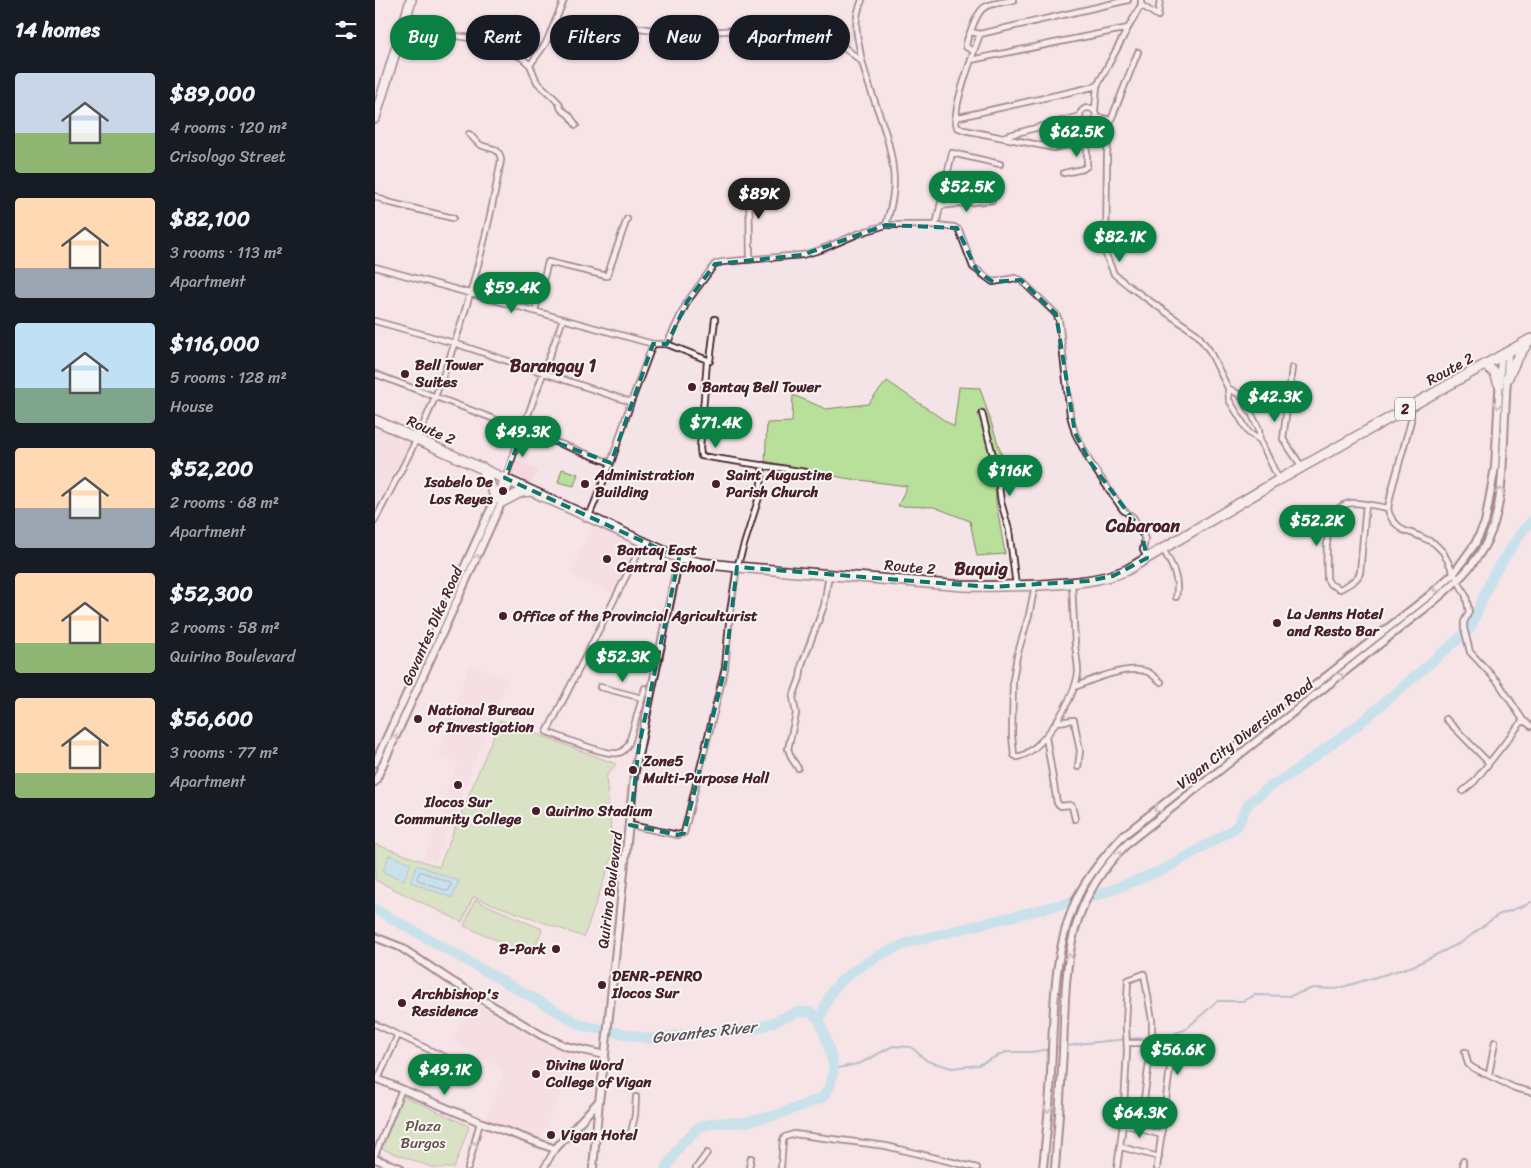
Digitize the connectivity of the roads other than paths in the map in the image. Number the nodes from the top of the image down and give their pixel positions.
1 (411, 0) edge
2 (564, 0) edge
3 (862, 0) edge
4 (1013, 0) edge
5 (1128, 0) edge
6 (1160, 0) edge
7 (1141, 3) edge
8 (406, 15) edge
9 (558, 15) edge
10 (639, 28) edge
11 (1128, 28) junction
12 (971, 32) junction
13 (550, 33) edge
14 (980, 34) junction
15 (456, 36) edge
16 (974, 51) junction
17 (1138, 52) dead end
18 (393, 60) edge
19 (971, 60) junction
20 (861, 61) junction
21 (530, 64) junction
22 (1097, 86) junction
23 (1095, 110) junction
24 (1080, 116) junction
25 (1097, 117) junction
26 (375, 118) edge
27 (955, 118) junction
28 (1111, 120) junction
29 (576, 124) dead end
30 (1087, 124) junction
31 (469, 134) dead end
32 (1000, 137) junction
33 (1087, 141) junction
34 (999, 164) dead end
35 (1064, 173) dead end
36 (749, 180) dead end
37 (375, 196) edge
38 (992, 200) dead end
39 (940, 206) junction
40 (453, 218) dead end
41 (627, 219) dead end
42 (936, 225) junction
43 (886, 226) junction
44 (750, 260) junction
45 (375, 267) edge
46 (469, 293) junction
47 (535, 311) junction
48 (563, 319) junction
49 (715, 319) dead end
50 (375, 321) edge
51 (1530, 340) edge
52 (454, 343) junction
53 (653, 344) junction
54 (667, 344) junction
55 (1504, 354) junction
56 (708, 361) junction
57 (1485, 365) junction
58 (1292, 368) dead end
59 (544, 372) junction
60 (375, 374) edge
61 (1503, 381) junction
62 (1228, 388) junction
63 (435, 397) junction
64 (631, 402) junction
65 (1411, 406) junction
66 (982, 412) dead end
67 (375, 420) edge
68 (523, 430) junction
69 (417, 438) junction
70 (1259, 440) junction
71 (611, 463) junction
72 (763, 465) junction
73 (1302, 467) junction
74 (483, 468) junction
75 (806, 472) dead end
76 (508, 480) junction
77 (1279, 480) junction
78 (534, 492) junction
79 (499, 500) junction
80 (1366, 504) junction
81 (1388, 508) junction
82 (588, 518) junction
83 (375, 520) edge
84 (480, 541) junction
85 (643, 543) junction
86 (1163, 549) junction
87 (679, 558) junction
88 (1147, 558) junction
89 (737, 567) junction
90 (1455, 573) junction
91 (829, 574) junction
92 (1459, 580) junction
93 (1072, 584) junction
94 (1035, 585) junction
95 (1016, 586) junction
96 (452, 594) junction
97 (459, 597) junction
98 (1175, 597) dead end
99 (424, 656) junction
100 (431, 659) junction
101 (1161, 682) dead end
102 (600, 687) dead end
103 (1075, 687) junction
104 (645, 688) dead end
105 (642, 698) junction
106 (396, 717) junction
107 (1446, 719) dead end
108 (403, 720) junction
109 (1523, 720) junction
110 (1057, 722) junction
111 (1531, 726) edge
112 (1046, 737) junction
113 (375, 763) edge
114 (1489, 763) junction
115 (1079, 767) dead end
116 (798, 768) dead end
117 (375, 782) edge
118 (1463, 791) dead end
119 (1075, 819) dead end
120 (630, 825) junction
121 (375, 937) edge
122 (375, 1024) edge
123 (397, 1035) junction
124 (1152, 1041) junction
125 (1127, 1042) junction
126 (1495, 1042) dead end
127 (1465, 1052) dead end
128 (605, 1055) junction
129 (451, 1060) dead end
130 (1489, 1074) junction
131 (377, 1079) edge
132 (402, 1089) junction
133 (1531, 1092) edge
134 (636, 1097) dead end
135 (599, 1101) junction
136 (480, 1122) junction
137 (1123, 1124) junction
138 (1140, 1129) junction
139 (1162, 1135) junction
140 (597, 1136) junction
141 (1121, 1147) junction
142 (555, 1149) junction
143 (707, 1154) dead end
144 (375, 1155) edge
145 (1159, 1157) junction
146 (751, 1158) dead end
147 (375, 1159) edge
148 (1463, 1161) dead end
149 (400, 1168) edge
150 (468, 1168) edge
151 (543, 1168) edge
152 (593, 1168) edge
153 (696, 1168) edge
154 (749, 1168) edge
155 (781, 1168) edge
156 (977, 1168) edge
157 (1043, 1168) edge
158 (1055, 1168) edge
159 (1117, 1168) edge
160 (1157, 1168) edge
161 (1463, 1168) edge

1 - 8 highway
2 - 9 street
3 - 20 street
4 - 12 street
5 - 14 street
6 - 7 street
7 - 11 street
10 - 20 street
11 - 19 street
11 - 22 street
12 - 14 street
12 - 16 street
13 - 21 street
14 - 16 street
15 - 21 street
16 - 19 street
17 - 28 street
18 - 26 highway
19 - 27 street
20 - 43 street
21 - 29 street
22 - 23 street
22 - 27 street
23 - 24 street
23 - 25 street
24 - 30 street
24 - 32 street
25 - 28 street
25 - 30 street
27 - 32 street
28 - 62 street
30 - 33 street
31 - 46 street
32 - 33 street
33 - 35 street
34 - 39 street
36 - 44 street
37 - 40 street
38 - 39 street
39 - 42 street
41 - 47 street
42 - 43 street
42 - 88 street
43 - 44 street
44 - 54 street
45 - 46 street
46 - 47 street
46 - 52 street
47 - 48 street
48 - 53 street
59 -> 48 street
49 - 56 street
50 - 52 street
51 - 55 highway, Route 2 / 2
51 - 61 highway
52 - 59 street
52 - 63 street
53 - 54 street
53 - 64 street
54 - 56 street
55 - 57 highway, Route 2 / 2
55 - 61 main road, Vigan City Diversion Road
56 - 72 street
57 - 61 highway
57 - 65 highway, Route 2 / 2
58 - 73 street
59 - 64 street
59 - 68 street
60 - 63 street
61 -> 90 main road, Vigan City Diversion Road
92 -> 61 main road, Vigan City Diversion Road
62 - 70 street
62 - 70 street
63 - 68 street
63 - 69 street
64 - 71 street
65 - 73 highway, Route 2 / 2
65 - 81 street
66 - 95 street
67 - 69 highway, Route 2 / 2
68 - 71 street
68 - 76 street
69 - 74 highway, Route 2 / 2
69 - 83 street
70 - 77 street
71 - 82 street
72 - 75 street
72 - 89 street
73 - 77 highway, Route 2 / 2
74 - 76 highway, Route 2 / 2
74 - 79 highway
76 - 78 highway, Route 2 / 2
76 - 79 main road, Govantes Dike Road
77 - 86 highway, Route 2 / 2
78 - 79 highway
78 - 82 highway, Route 2 / 2
79 - 84 main road, Govantes Dike Road
80 - 80 street
80 - 81 street
81 - 90 street
82 - 85 highway, Route 2 / 2
84 - 96 main road, Govantes Dike Road
97 -> 84 main road, Govantes Dike Road
85 - 87 highway, Route 2 / 2
85 - 105 street
86 - 88 highway, Route 2 / 2
86 - 98 street
87 - 89 highway, Route 2 / 2
87 - 120 main road, Quirino Boulevard
88 - 93 highway, Route 2 / 2
89 - 91 highway, Route 2 / 2
89 - 120 street
90 - 92 street
90 -> 157 main road, Vigan City Diversion Road
91 - 95 highway, Route 2 / 2
91 - 116 street
92 - 109 street
158 -> 92 main road, Vigan City Diversion Road
93 - 94 highway, Route 2 / 2
93 - 103 street
94 - 95 highway, Route 2 / 2
94 - 112 street
96 - 97 main road
96 - 99 main road, Govantes Dike Road
97 - 100 main road, Govantes Dike Road
99 - 100 main road
99 - 106 main road, Govantes Dike Road
100 - 108 main road, Govantes Dike Road
101 - 103 street
102 - 105 street
103 - 110 street
104 - 105 street
106 - 108 main road
106 - 113 main road, Govantes Dike Road
107 - 114 street
117 -> 108 main road, Govantes Dike Road
109 - 111 street
109 - 114 street
110 - 112 street
110 - 115 street
112 - 119 street
114 - 118 street
120 - 128 main road, Quirino Boulevard
121 - 128 main road
122 - 123 street
123 - 129 street
123 - 131 street
124 - 125 street
124 - 125 street
124 - 138 street
124 - 139 street
125 - 137 street
126 - 130 street
127 - 130 street
128 - 135 main road, Quirino Boulevard
130 - 133 street
131 - 132 main road
132 - 136 main road
132 - 144 street
134 - 140 street
135 - 140 main road, Quirino Boulevard
135 - 142 main road
136 - 142 main road
150 -> 136 street
137 - 138 street
137 - 141 street
138 - 139 street
139 - 145 street
140 - 152 main road, Quirino Boulevard
141 - 145 street
141 - 159 street
142 - 151 street
143 - 153 street
145 - 160 street
146 - 154 street
147 - 149 main road
148 - 161 street
155 - 156 street

